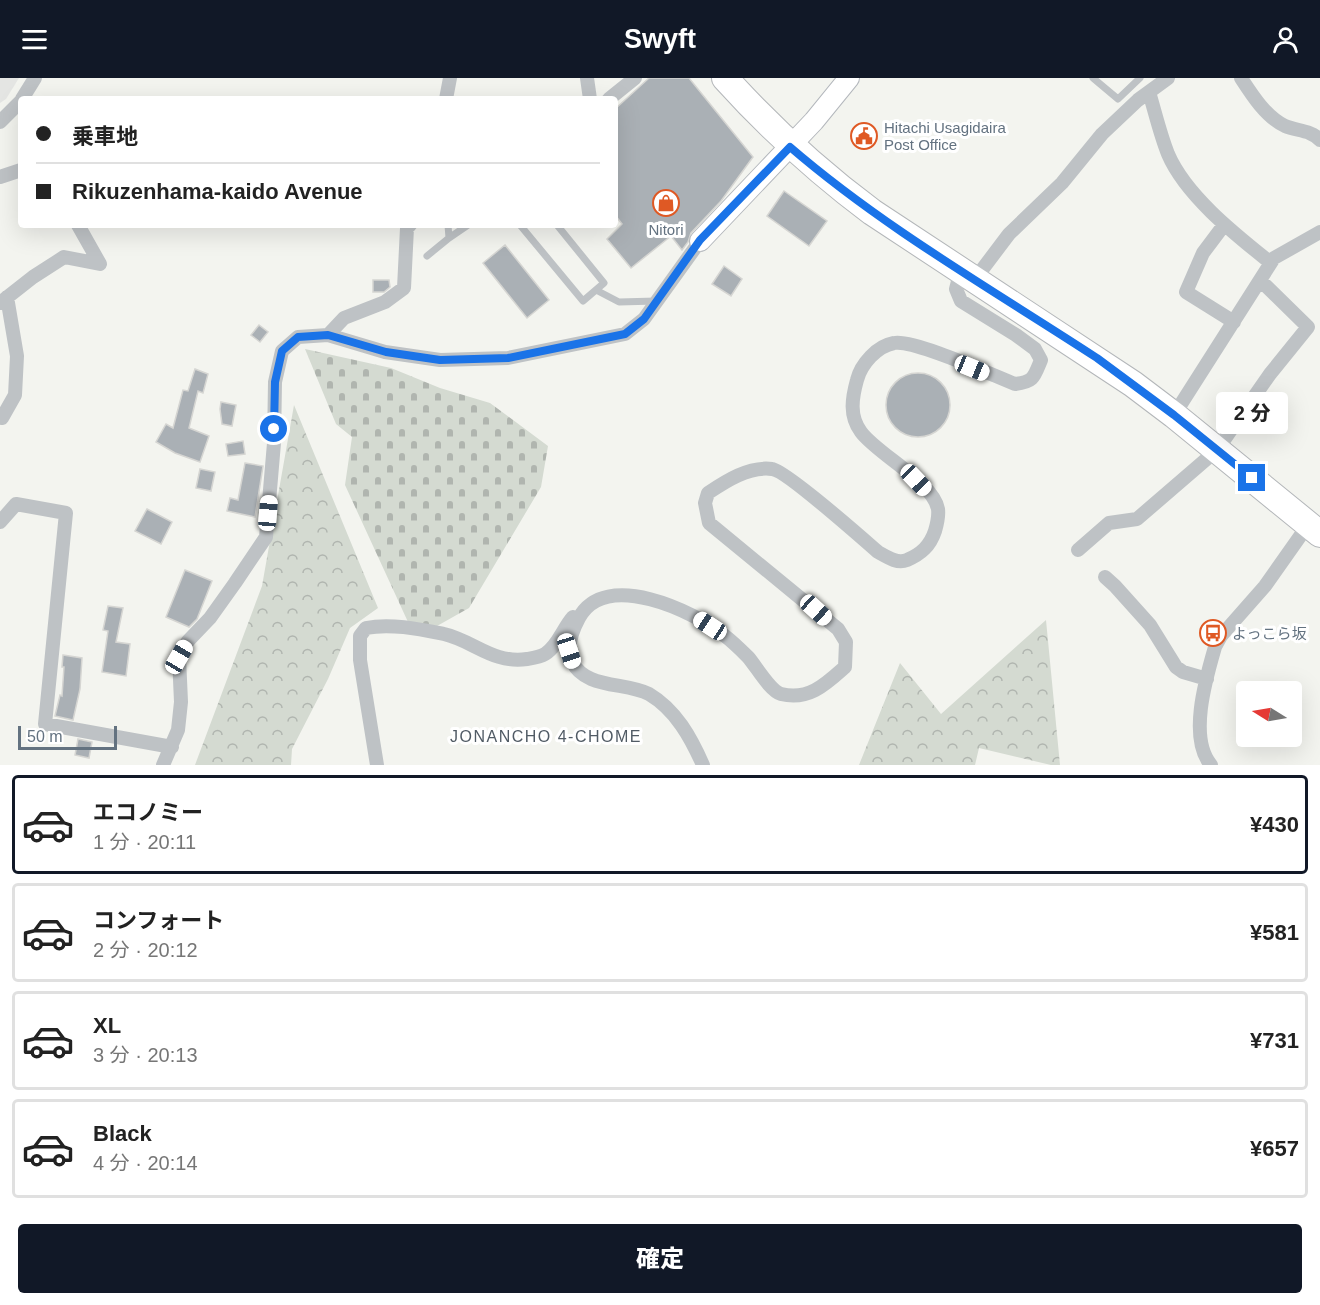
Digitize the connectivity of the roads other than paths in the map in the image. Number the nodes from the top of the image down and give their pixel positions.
1 (35, 78) edge
2 (450, 78) edge
3 (587, 78) edge
4 (635, 78) edge
5 (726, 78) edge
6 (849, 78) edge
7 (1093, 78) edge
8 (1140, 78) edge
9 (1168, 78) edge
10 (1241, 78) edge
11 (1149, 92) junction
12 (24, 96) edge
13 (447, 96) edge
14 (590, 96) edge
15 (613, 96) edge
16 (18, 104) edge
17 (0, 122) edge
18 (1320, 140) edge
19 (790, 147) junction
20 (18, 171) edge
21 (0, 177) edge
22 (1224, 225) junction
23 (80, 228) edge
24 (407, 228) edge
25 (448, 228) edge
26 (463, 228) edge
27 (522, 228) edge
28 (559, 228) edge
29 (1320, 232) edge
30 (448, 238) junction
31 (700, 240) joint
32 (427, 256) dead end
33 (1271, 263) junction
34 (968, 274) junction
35 (1260, 280) junction
36 (596, 290) junction
37 (4, 300) edge
38 (656, 301) junction
39 (1234, 322) junction
40 (328, 335) junction
41 (1174, 415) junction
42 (2, 418) dead end
43 (1217, 450) junction
44 (0, 522) edge
45 (1316, 526) edge
46 (1078, 550) dead end
47 (1105, 578) dead end
48 (604, 597) junction
49 (1207, 679) junction
50 (172, 747) junction
51 (163, 765) edge
52 (377, 765) edge
53 (703, 765) edge
54 (1211, 765) edge

1 - 12 street
2 - 13 street
3 - 14 street
4 - 15 street
5 - 19 highway
6 - 19 street
7 - 8 lane
9 - 11 street
10 - 18 street
11 - 22 street
11 - 34 street
16 - 17 street
19 - 31 street
19 - 34 highway
20 - 21 street
22 - 33 street
22 - 39 street
23 - 37 street
24 - 40 street
25 - 30 lane
26 - 30 lane
27 - 36 lane
28 - 36 lane
29 - 33 street
30 - 32 lane
31 - 38 street
33 - 35 street
34 - 41 highway
34 - 48 street
35 - 39 street
35 - 43 street
36 - 38 lane
37 - 42 street
38 - 40 street
39 - 41 street
40 - 50 street
41 - 43 highway
43 - 45 highway
43 - 46 street
44 - 50 street
45 - 49 street
47 - 49 street
48 - 52 street
48 - 53 street
49 - 54 street
50 - 51 street

